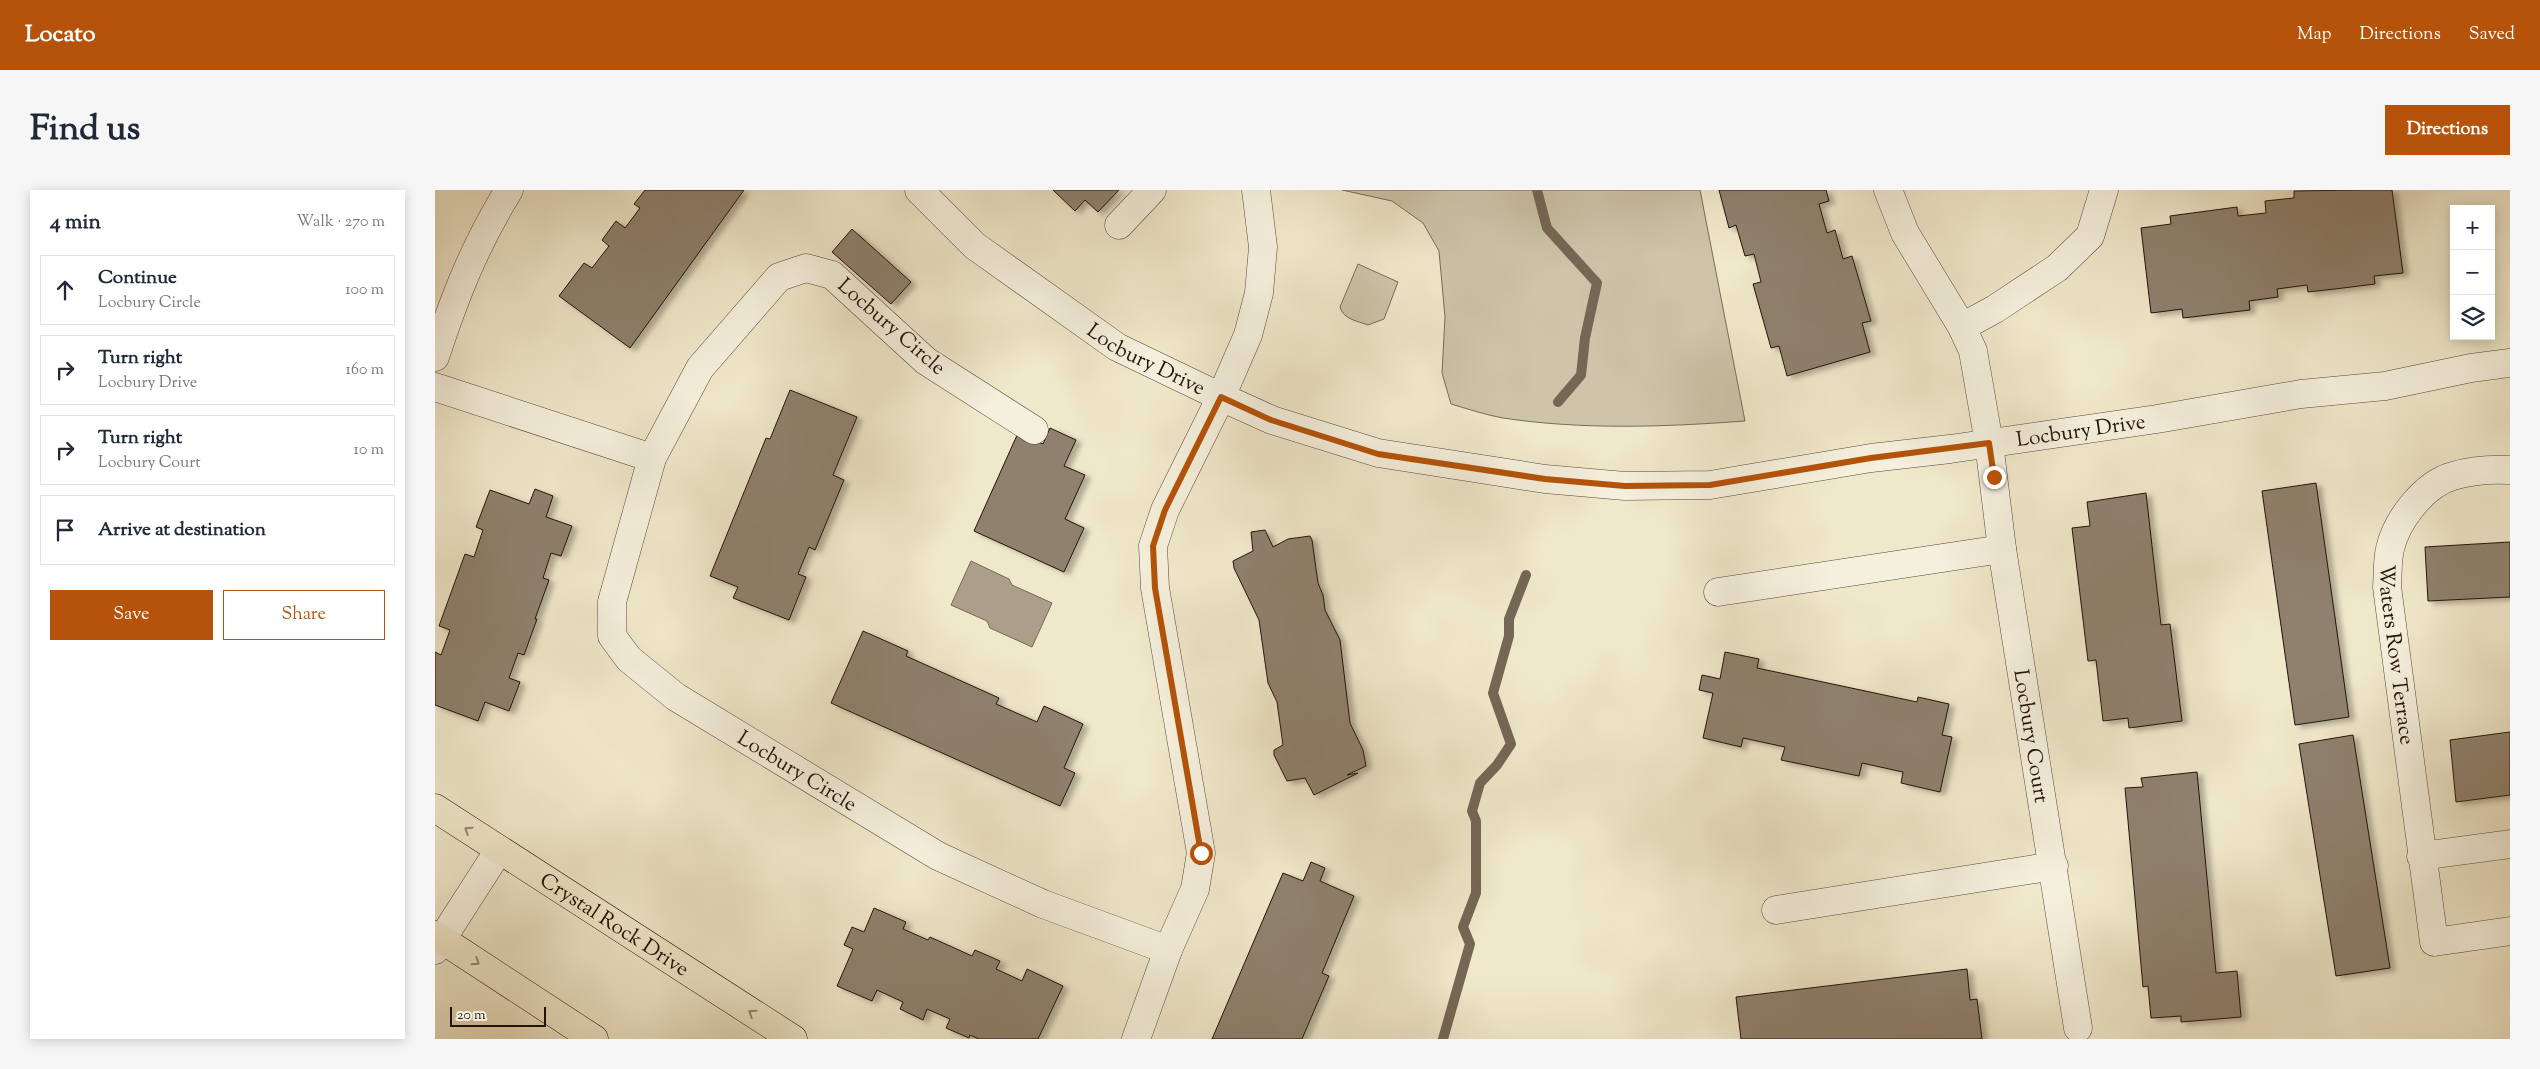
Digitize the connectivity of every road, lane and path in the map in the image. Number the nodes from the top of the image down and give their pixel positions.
1 (509, 190) edge
2 (919, 190) edge
3 (1152, 190) edge
4 (1257, 190) edge
5 (1888, 190) edge
6 (2104, 190) edge
7 (1119, 225) dead end
8 (1962, 327) junction
9 (435, 357) edge
10 (2510, 363) edge
11 (435, 387) edge
12 (1221, 397) junction
13 (1034, 430) dead end
14 (1989, 443) junction
15 (652, 458) junction
16 (2510, 470) edge
17 (2002, 549) junction
18 (1718, 592) dead end
19 (435, 808) edge
20 (2510, 844) edge
21 (499, 850) junction
22 (2421, 856) junction
23 (2054, 866) junction
24 (1776, 910) dead end
25 (2510, 931) edge
26 (437, 942) edge
27 (1168, 950) junction
28 (2078, 1028) dead end
29 (594, 1039) edge
30 (793, 1039) edge
31 (1136, 1039) edge

1 - 9 street
2 - 12 street, Locbury Drive
3 - 7 street
4 - 12 street
5 - 8 street, Locbury Court
6 - 8 street
8 - 14 street, Locbury Court
10 - 14 street, Locbury Drive
11 - 15 street
12 - 14 street, Locbury Drive
12 - 27 street
13 - 15 street, Locbury Circle
14 - 17 street, Locbury Court
15 - 27 street, Locbury Circle
16 - 22 street, Waters Row Terrace
17 - 18 street
17 - 23 street, Locbury Court
21 -> 19 main road, Crystal Rock Drive
20 - 22 street
21 - 26 street
30 -> 21 main road, Crystal Rock Drive
22 - 25 street, Waters Row Terrace
23 - 24 street
23 - 28 street, Locbury Court
26 -> 29 main road
27 - 31 street

